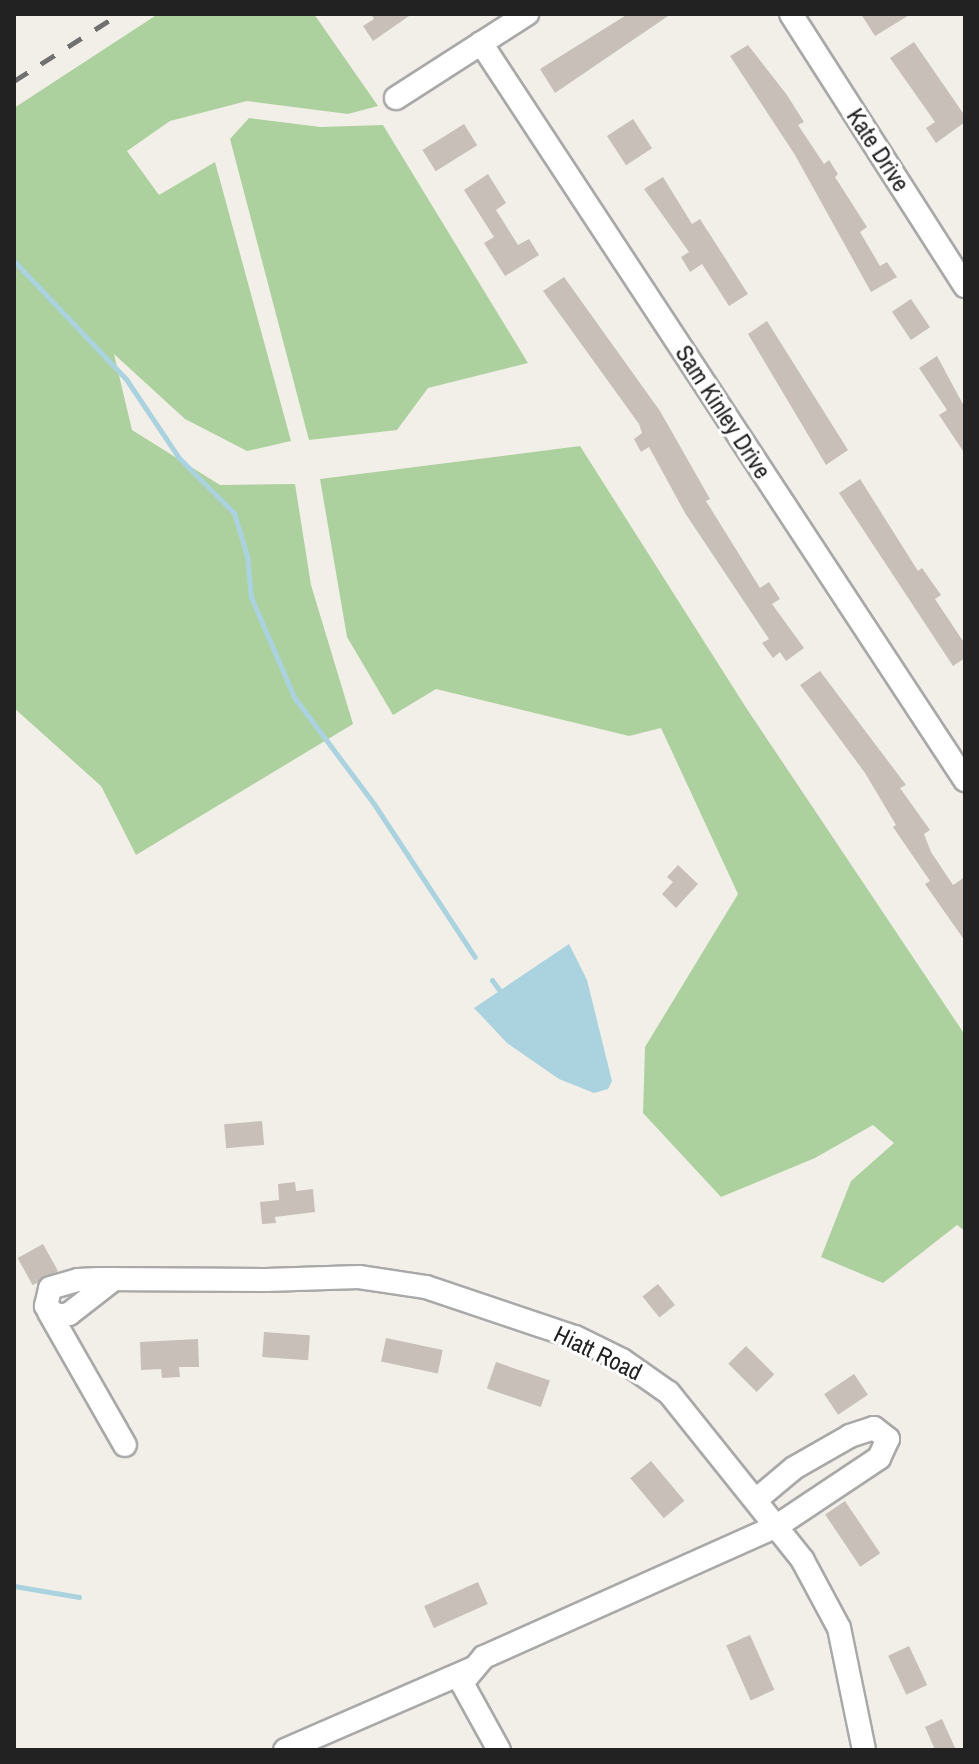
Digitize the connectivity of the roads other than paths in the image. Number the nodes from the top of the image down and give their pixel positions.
1 (527, 14) edge
2 (791, 14) edge
3 (481, 43) junction
4 (396, 98) dead end
5 (965, 286) edge
6 (965, 780) edge
7 (125, 1445) dead end
8 (757, 1499) junction
9 (777, 1526) junction
10 (474, 1668) junction
11 (285, 1750) edge
12 (499, 1750) edge
13 (864, 1750) edge

1 - 3 street
2 - 5 street, Kate Drive
3 - 4 street
3 - 6 street, Sam Kinley Drive
7 - 8 street, Hiatt Road
8 - 9 street, Hiatt Road
8 - 9 street
9 - 10 street
9 - 13 street, Hiatt Road
10 - 11 street
10 - 12 street

